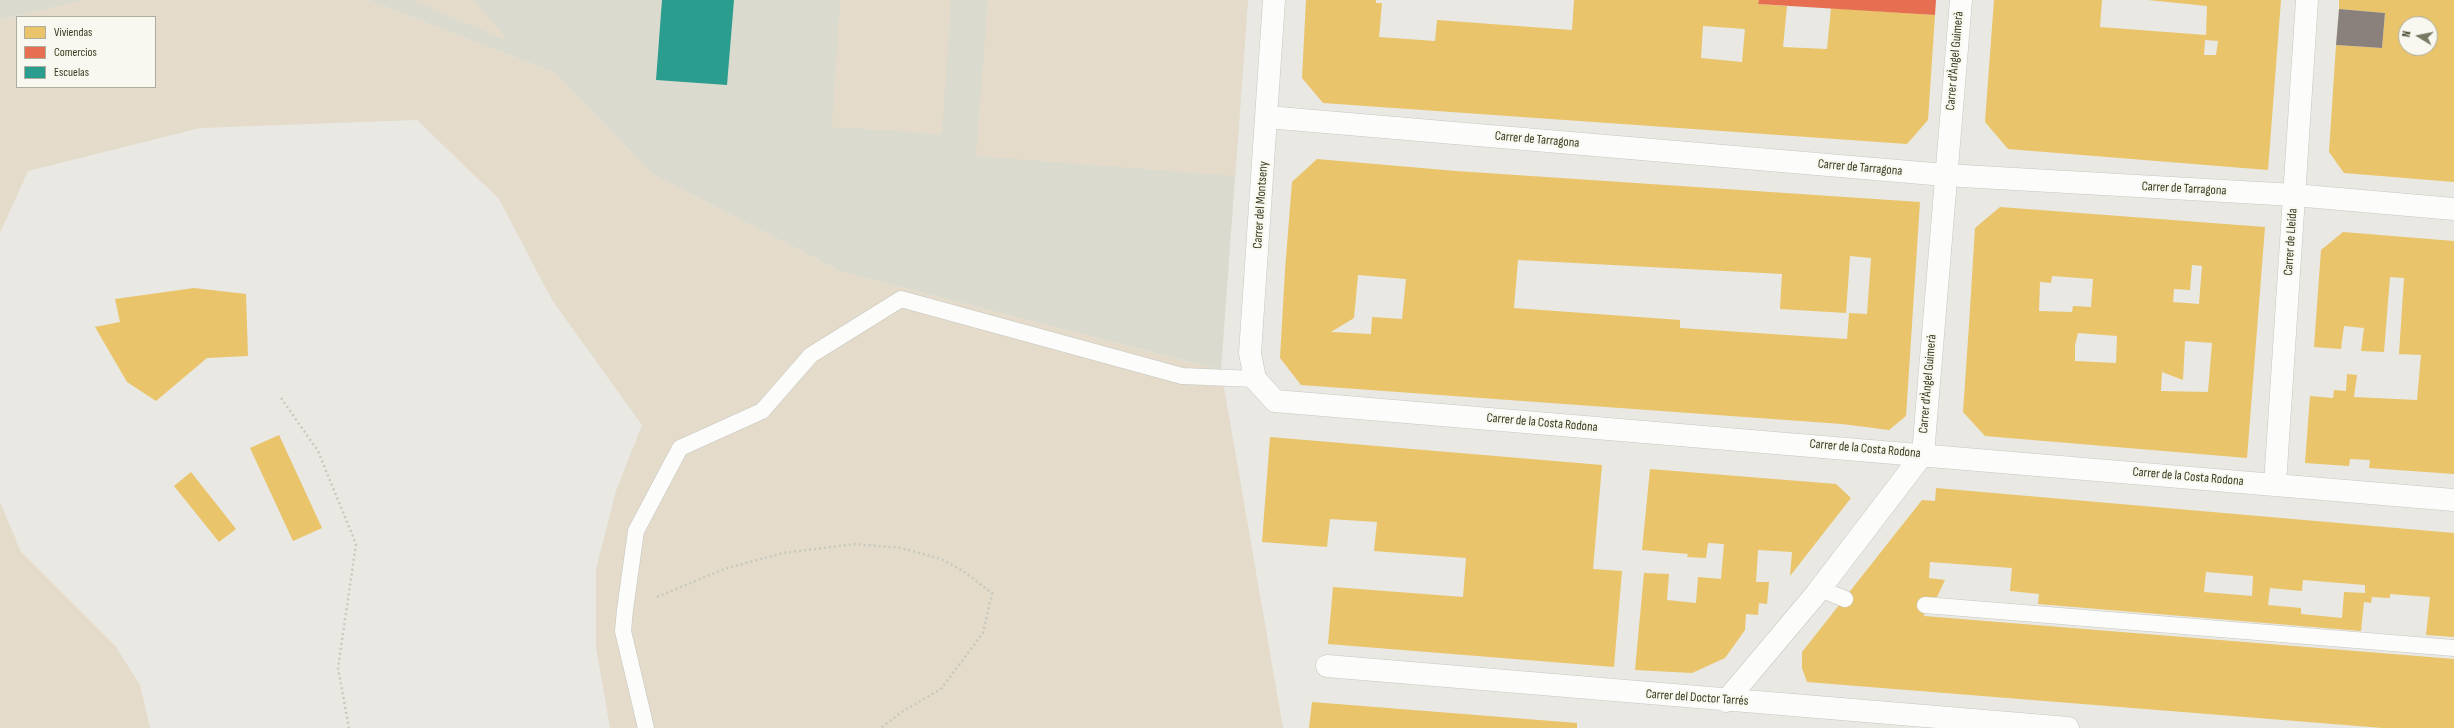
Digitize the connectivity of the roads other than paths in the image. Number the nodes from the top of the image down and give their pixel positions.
1 (1274, 0) edge
2 (1961, 0) edge
3 (2307, 0) edge
4 (1267, 117) junction
5 (1945, 175) junction
6 (2294, 195) junction
7 (2454, 209) edge
8 (1255, 379) junction
9 (1922, 454) junction
10 (2275, 484) junction
11 (2454, 500) edge
12 (1820, 589) junction
13 (1845, 599) dead end
14 (1925, 605) dead end
15 (2454, 648) edge
16 (1327, 666) dead end
17 (1726, 701) junction
18 (646, 728) edge
19 (2068, 728) edge

1 - 4 street, Carrer del Montseny
2 - 5 street, Carrer d'Àngel Guimerà
3 - 6 street, Carrer de Lleida
4 - 5 street, Carrer de Tarragona
4 - 8 street, Carrer del Montseny
5 - 6 street, Carrer de Tarragona
5 - 9 street, Carrer d'Àngel Guimerà
6 - 7 street, Carrer de Tarragona
6 - 10 street, Carrer de Lleida
8 - 9 street, Carrer de la Costa Rodona
8 - 18 lane
9 - 10 street, Carrer de la Costa Rodona
9 - 12 street
10 - 11 street, Carrer de la Costa Rodona
12 - 13 lane
12 - 17 street
14 - 15 lane
16 - 17 street, Carrer del Doctor Tarrés
17 - 19 street, Carrer del Doctor Tarrés

